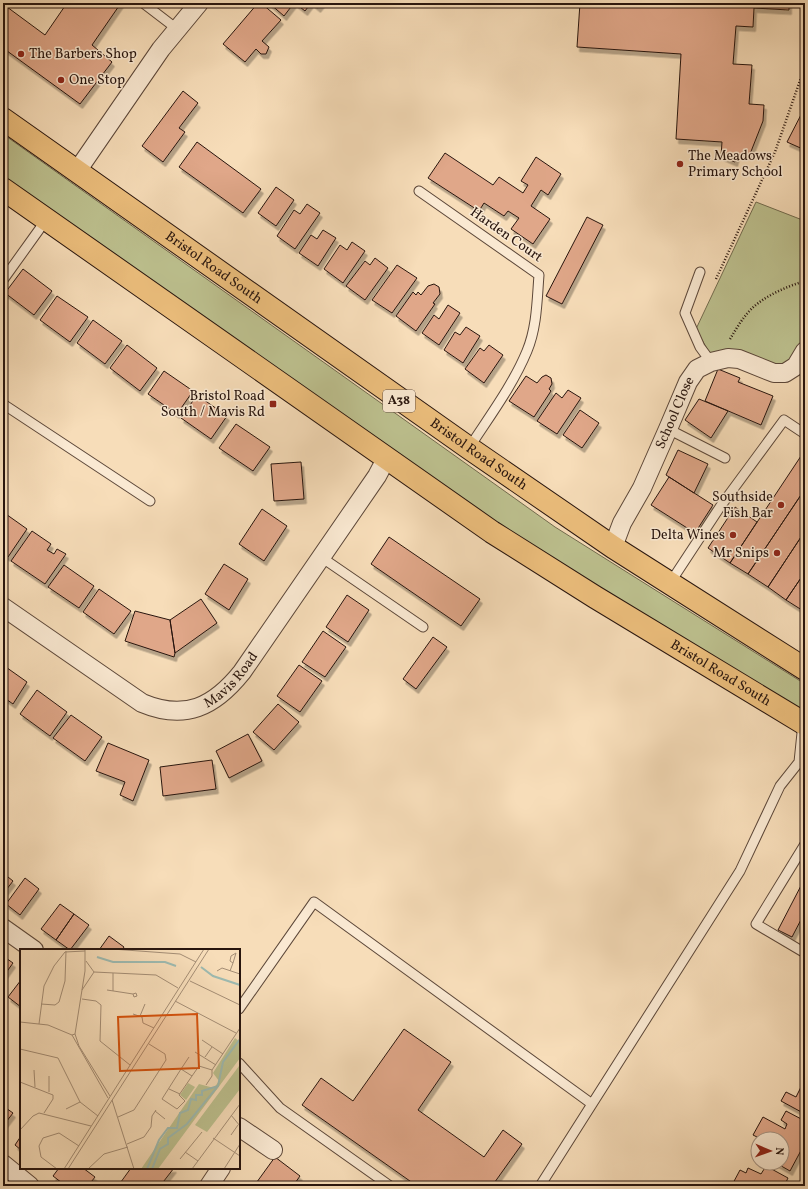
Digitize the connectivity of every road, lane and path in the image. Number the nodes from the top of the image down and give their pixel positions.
1 (143, 3) edge
2 (199, 3) edge
3 (177, 29) junction
4 (805, 58) edge
5 (3, 119) edge
6 (77, 171) junction
7 (3, 189) edge
8 (419, 191) dead end
9 (46, 220) junction
10 (700, 272) dead end
11 (3, 280) edge
12 (715, 280) dead end
13 (805, 281) edge
14 (805, 351) edge
15 (720, 360) junction
16 (3, 404) edge
17 (668, 429) junction
18 (805, 434) edge
19 (469, 448) junction
20 (725, 458) dead end
21 (386, 459) junction
22 (150, 501) dead end
23 (613, 547) junction
24 (321, 557) junction
25 (670, 583) junction
26 (3, 607) edge
27 (424, 627) dead end
28 (805, 669) edge
29 (804, 724) edge
30 (802, 762) edge
31 (805, 844) edge
32 (3, 928) edge
33 (33, 949) edge
34 (805, 953) edge
35 (240, 1008) edge
36 (240, 1064) edge
37 (592, 1104) junction
38 (241, 1134) edge
39 (273, 1150) dead end
40 (3, 1164) edge
41 (220, 1169) edge
42 (30, 1186) edge
43 (209, 1186) edge
44 (390, 1186) edge
45 (540, 1186) edge

1 - 3 lane
2 - 3 street
3 - 6 street
4 - 12 path
5 - 6 highway, Bristol Road South / A38
6 - 19 highway, Bristol Road South / A38
7 - 9 highway, Bristol Road South
8 - 19 lane, Harden Court
9 - 11 lane
9 - 21 highway, Bristol Road South
10 - 15 lane
13 - 15 path
14 - 15 street
15 - 17 street, School Close
16 - 22 lane
17 - 20 lane
17 - 23 street, School Close
18 - 25 lane
19 - 23 highway, Bristol Road South / A38
21 - 24 street, Mavis Road
21 - 29 highway, Bristol Road South
23 - 25 highway, Bristol Road South / A38
24 - 26 street, Mavis Road
24 - 27 lane
25 - 28 highway, Bristol Road South / A38
29 - 30 lane
30 - 37 lane
31 - 34 lane
32 - 33 street
35 - 37 lane
36 - 44 lane
37 - 45 lane
38 - 39 street
40 - 42 street
41 - 43 street

